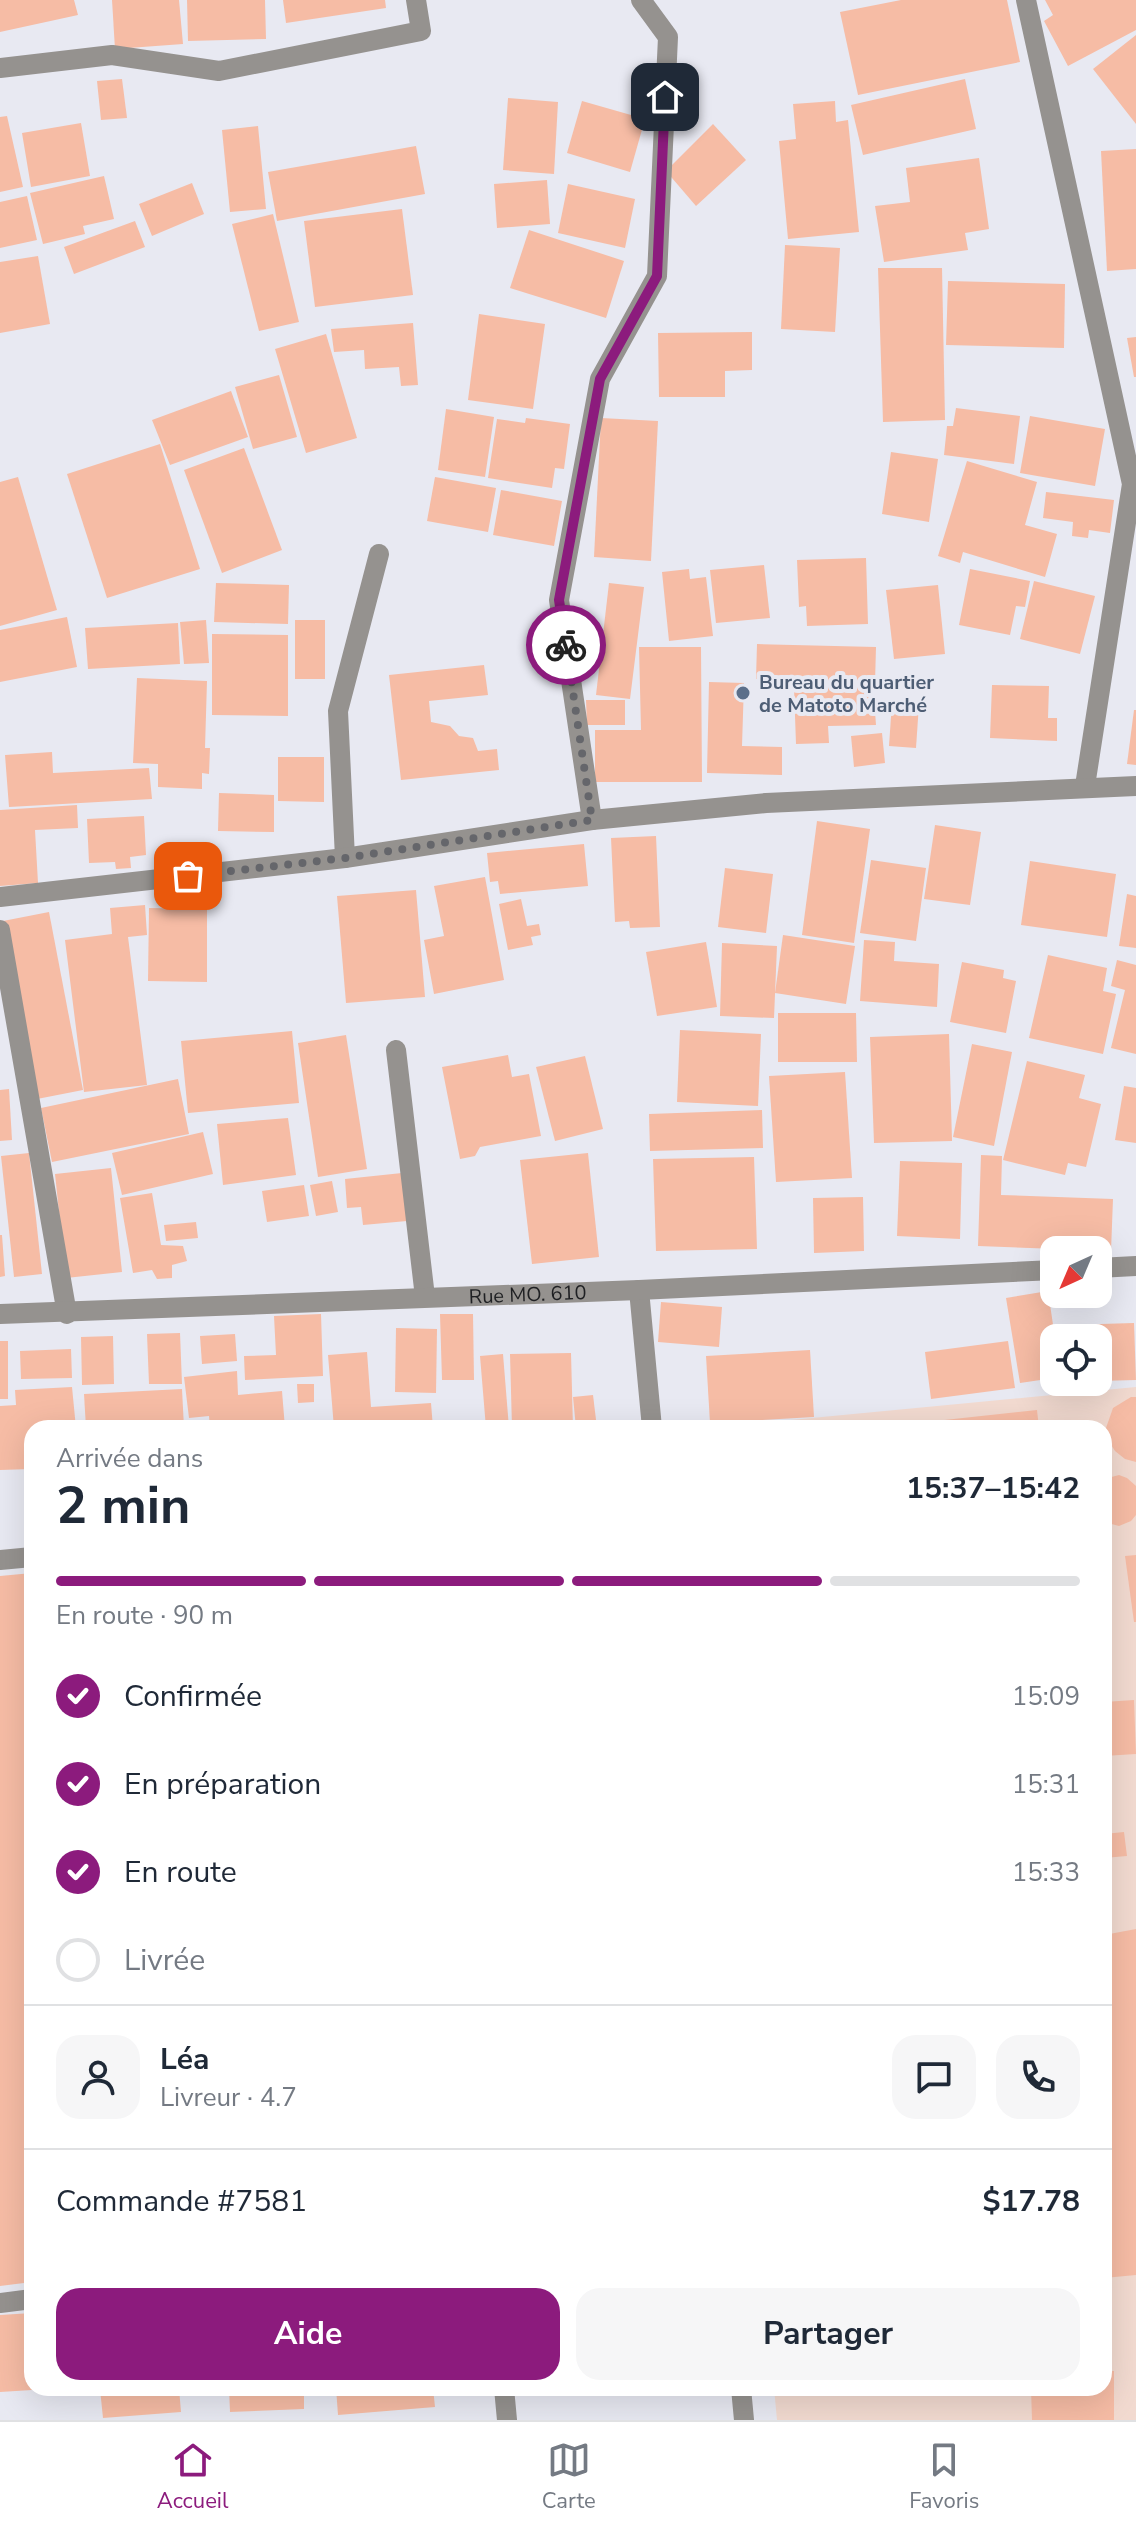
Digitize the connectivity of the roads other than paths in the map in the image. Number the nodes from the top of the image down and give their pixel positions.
1 (416, 0) edge
2 (641, 0) edge
3 (1026, 0) edge
4 (0, 68) edge
5 (379, 554) dead end
6 (1085, 786) junction
7 (1136, 786) edge
8 (592, 820) junction
9 (345, 858) junction
10 (0, 897) edge
11 (0, 930) edge
12 (396, 1050) dead end
13 (1136, 1266) edge
14 (1112, 1267) edge
15 (1040, 1271) edge
16 (639, 1290) junction
17 (425, 1297) junction
18 (0, 1314) edge
19 (67, 1314) junction
20 (651, 1420) edge
21 (24, 1558) edge
22 (0, 1560) edge
23 (24, 2300) edge
24 (0, 2303) edge
25 (505, 2396) edge
26 (742, 2396) edge
27 (507, 2420) edge
28 (744, 2420) edge

1 - 4 street
2 - 8 street
3 - 6 street
5 - 9 street
6 - 7 street
6 - 8 street
8 - 9 street
9 - 10 street
11 - 19 street
12 - 17 street
13 - 14 street
15 - 16 street, Rue MO. 610
16 - 17 street, Rue MO. 610
16 - 20 street
17 - 19 street, Rue MO. 610
18 - 19 street, Rue MO. 610
21 - 22 street
23 - 24 street
25 - 27 street
26 - 28 street

